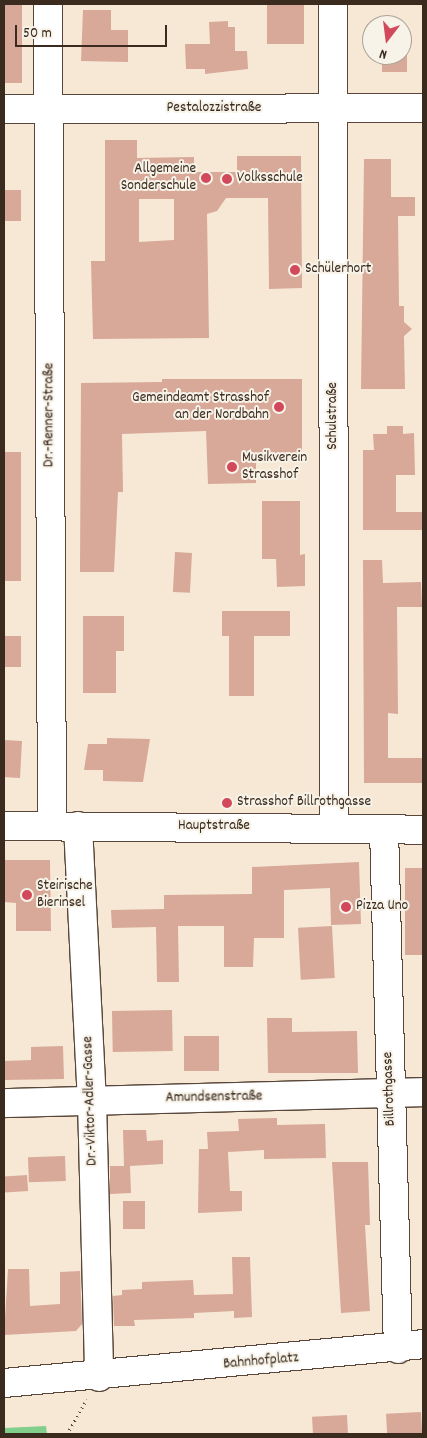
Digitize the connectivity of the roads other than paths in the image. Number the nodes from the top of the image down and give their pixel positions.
1 (48, 4) edge
2 (333, 4) edge
3 (423, 108) edge
4 (4, 109) edge
5 (48, 109) junction
6 (334, 109) junction
7 (4, 826) edge
8 (65, 826) junction
9 (334, 828) junction
10 (384, 829) junction
11 (423, 830) edge
12 (423, 1092) edge
13 (390, 1094) junction
14 (92, 1101) junction
15 (4, 1103) edge
16 (410, 1347) edge
17 (99, 1377) junction
18 (4, 1383) edge

1 - 5 street, Dr.-Renner-Straße
2 - 6 street, Schulstraße
3 - 6 street, Pestalozzistraße
4 - 5 street, Pestalozzistraße
5 - 6 street, Pestalozzistraße
5 - 8 street, Dr.-Renner-Straße
6 - 9 street, Schulstraße
7 - 8 street, Hauptstraße
8 - 9 street, Hauptstraße
8 - 14 street, Dr.-Viktor-Adler-Gasse
9 - 10 street, Hauptstraße
10 - 11 street, Hauptstraße
10 - 13 street, Billrothgasse
12 - 13 street, Amundsenstraße
13 - 14 street, Amundsenstraße
13 - 16 street, Billrothgasse
14 - 15 street, Amundsenstraße
14 - 17 street, Dr.-Viktor-Adler-Gasse
16 - 17 street, Bahnhofplatz
17 - 18 street, Bahnhofplatz

